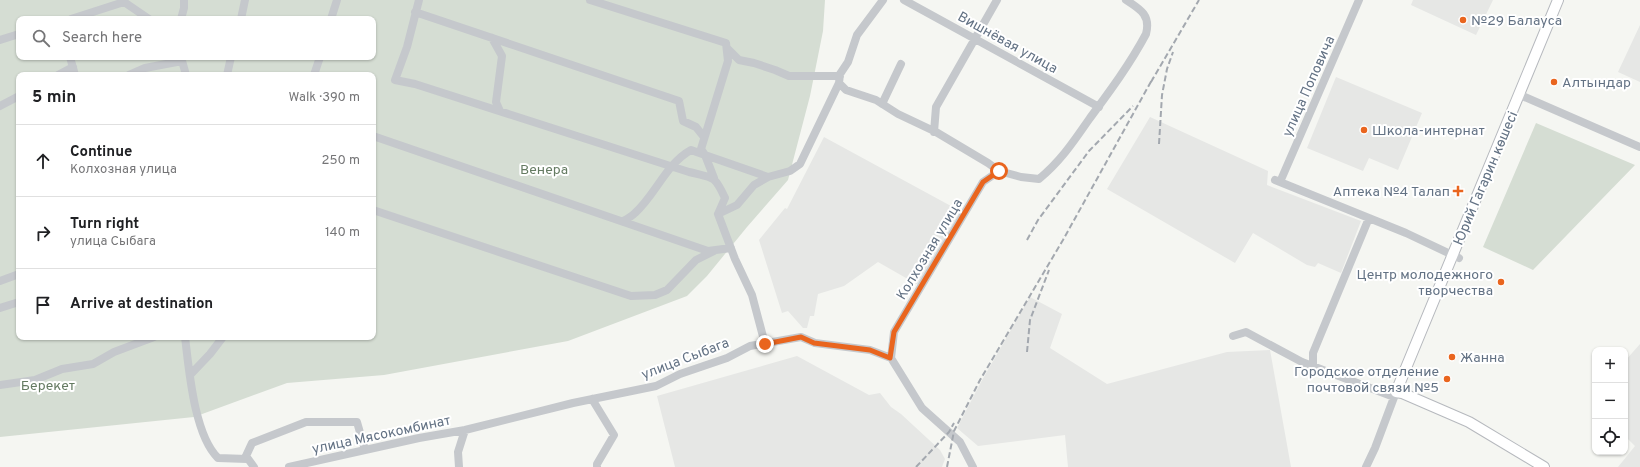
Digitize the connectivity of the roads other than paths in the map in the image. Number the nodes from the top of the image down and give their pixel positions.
1 (184, 0) edge
2 (245, 0) edge
3 (337, 0) edge
4 (413, 0) edge
5 (419, 0) edge
6 (590, 0) edge
7 (883, 0) edge
8 (904, 0) edge
9 (997, 0) edge
10 (1126, 0) edge
11 (1359, 0) edge
12 (1558, 0) edge
13 (1565, 0) edge
14 (124, 1) edge
15 (415, 12) junction
16 (79, 16) edge
17 (145, 16) edge
18 (182, 16) edge
19 (242, 16) edge
20 (332, 16) edge
21 (16, 35) edge
22 (492, 38) junction
23 (974, 39) junction
24 (0, 40) edge
25 (728, 49) junction
26 (71, 60) edge
27 (178, 60) edge
28 (182, 60) edge
29 (230, 60) edge
30 (319, 60) edge
31 (901, 64) dead end
32 (73, 67) junction
33 (64, 72) edge
34 (74, 72) edge
35 (136, 72) edge
36 (185, 72) edge
37 (228, 72) edge
38 (315, 72) edge
39 (840, 80) junction
40 (1523, 96) junction
41 (16, 98) edge
42 (882, 104) junction
43 (0, 106) edge
44 (1099, 107) junction
45 (500, 111) junction
46 (934, 132) junction
47 (376, 137) edge
48 (704, 137) junction
49 (1640, 147) edge
50 (705, 155) junction
51 (672, 166) junction
52 (999, 171) junction
53 (768, 177) junction
54 (714, 178) junction
55 (376, 211) edge
56 (718, 214) junction
57 (1369, 218) junction
58 (623, 221) junction
59 (731, 248) junction
60 (717, 250) junction
61 (1456, 257) junction
62 (16, 275) edge
63 (0, 280) edge
64 (16, 303) edge
65 (0, 308) edge
66 (1233, 336) dead end
67 (146, 340) edge
68 (185, 340) edge
69 (221, 340) edge
70 (765, 344) junction
71 (890, 358) junction
72 (1313, 366) junction
73 (190, 375) junction
74 (0, 385) edge
75 (1398, 394) junction
76 (592, 399) junction
77 (465, 430) junction
78 (365, 450) junction
79 (247, 460) junction
80 (254, 467) edge
81 (289, 467) edge
82 (459, 467) edge
83 (597, 467) edge
84 (973, 467) edge
85 (1366, 467) edge
86 (1544, 467) edge

1 - 18 street
2 - 19 street
3 - 20 street
4 - 15 street
5 - 15 street
6 - 25 street
7 - 39 street
8 - 23 street, Вишнёвая улица
9 - 23 street
10 - 44 street
11 - 57 street, улица Поповича
12 - 40 main road, Юрий Гагарин көшесі
13 - 40 main road, Юрий Гагарин көшесі
14 - 16 street
14 - 17 street
15 - 22 street
15 - 45 street
21 - 24 street
22 - 45 street
22 - 48 street
23 - 44 street, Вишнёвая улица
23 - 46 street
25 - 39 street
25 - 48 street
26 - 32 street
27 - 35 street
28 - 36 street
29 - 37 street
30 - 38 street
31 - 42 street
32 - 33 street
32 - 34 street
39 - 42 street
39 - 53 street
40 - 49 street
40 - 61 main road, Юрий Гагарин көшесі
41 - 43 street
42 - 46 street
44 - 52 street
45 - 51 street
46 - 52 street
47 - 58 street
48 - 50 street
50 - 51 street
50 - 53 street
50 - 54 street
51 - 54 street
51 - 58 street
52 - 71 street, Колхозная улица
53 - 56 street
54 - 56 street
55 - 60 street
56 - 59 street
57 - 61 street
57 - 72 street
58 - 60 street
59 - 60 street
59 - 70 street
61 - 75 main road, Юрий Гагарин көшесі
62 - 63 street
64 - 65 street
66 - 72 street
67 - 74 street
68 - 73 street
69 - 73 street
70 - 71 street, улица Сыбага
70 - 76 street, улица Сыбага
71 - 84 street
72 - 75 street
73 - 79 street
75 - 85 street, Юрий Гагарин көшесі
75 - 86 main road
76 - 77 street, улица Сыбага
76 - 83 street
77 - 78 street, улица Мясокомбинат
77 - 82 street, улица Мясокомбинат
78 - 79 street
78 - 81 street, улица Мясокомбинат
79 - 80 street

